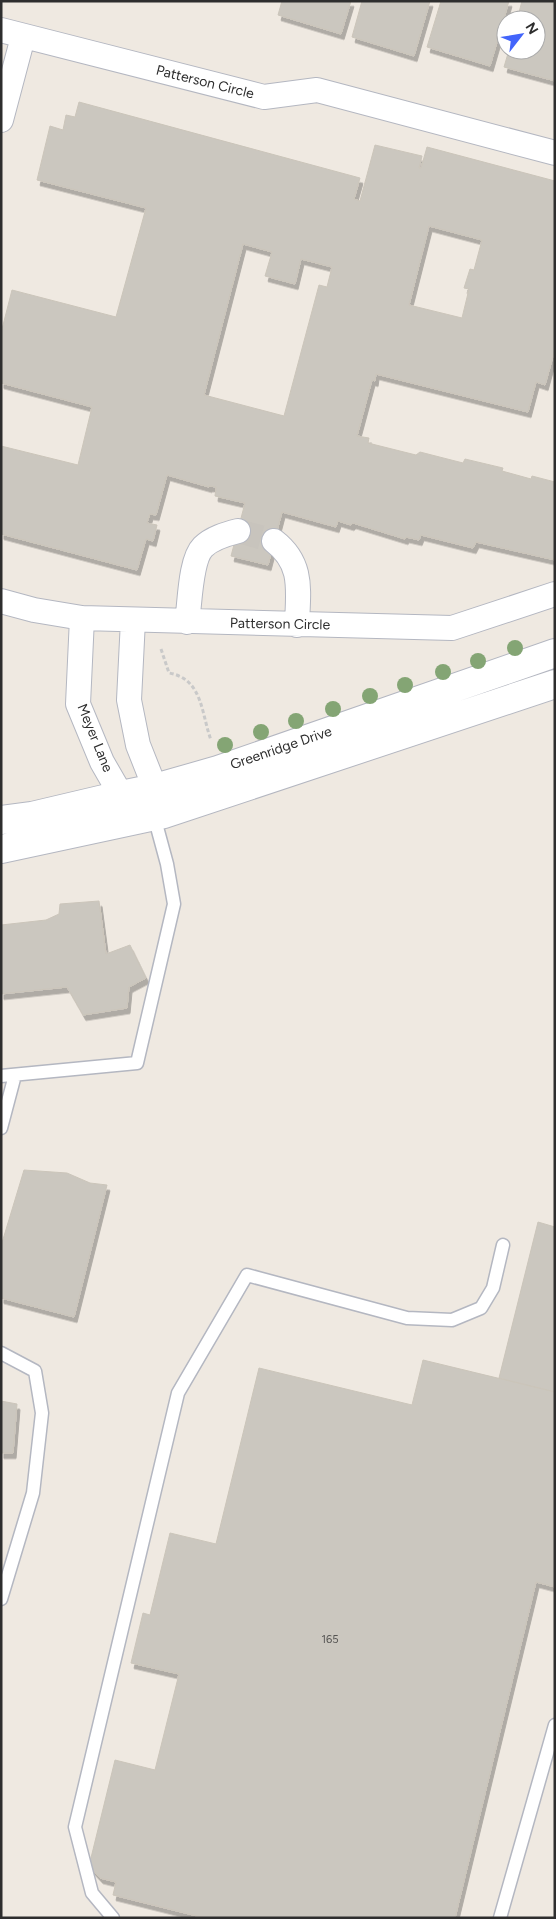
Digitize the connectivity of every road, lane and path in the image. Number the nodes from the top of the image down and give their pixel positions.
1 (12, 34) edge
2 (1, 120) edge
3 (555, 154) edge
4 (238, 531) tunnel mouth
5 (274, 541) tunnel mouth
6 (555, 594) edge
7 (1, 602) edge
8 (82, 618) junction
9 (133, 620) junction
10 (187, 622) junction
11 (297, 625) junction
12 (160, 649) dead end
13 (555, 653) edge
14 (555, 684) edge
15 (210, 740) dead end
16 (121, 795) junction
17 (151, 810) junction
18 (1, 820) edge
19 (1, 849) edge
20 (15, 1075) junction
21 (1, 1076) edge
22 (1, 1128) edge
23 (503, 1245) dead end
24 (1, 1353) edge
25 (1, 1599) edge
26 (555, 1725) edge
27 (113, 1918) edge
28 (500, 1918) edge

1 - 2 street
1 - 3 street, Patterson Circle
4 - 10 street
5 - 11 street
6 - 11 street, Patterson Circle
7 - 8 street, Patterson Circle
8 - 9 street, Patterson Circle
8 - 16 street, Meyer Lane
9 - 10 street, Patterson Circle
9 - 17 street
10 - 11 street, Patterson Circle
12 - 15 path
13 - 17 street, Greenridge Drive
14 - 17 street, Greenridge Drive
16 - 17 street, Greenridge Drive
16 - 18 street, Greenridge Drive
17 - 19 street, Greenridge Drive
17 - 20 lane
20 - 21 lane
20 - 22 lane
23 - 27 lane
24 - 25 lane
26 - 28 lane

